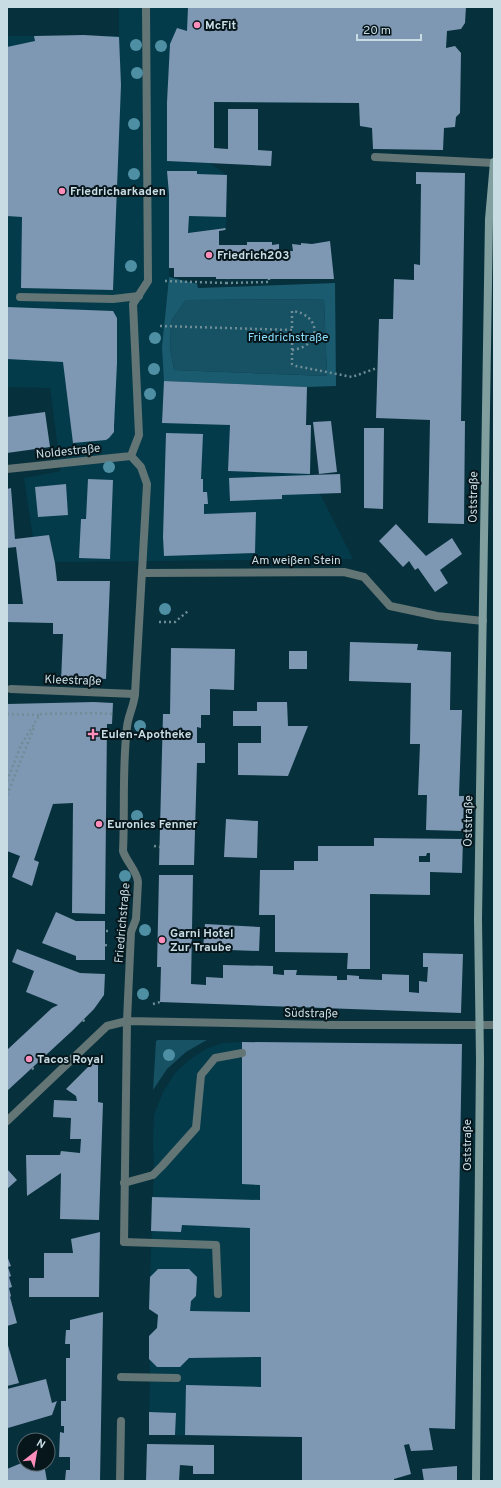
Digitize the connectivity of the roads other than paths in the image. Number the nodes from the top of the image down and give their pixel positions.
1 (146, 7) edge
2 (375, 157) dead end
3 (494, 162) edge
4 (492, 219) edge
5 (139, 296) junction
6 (20, 297) dead end
7 (132, 456) junction
8 (7, 469) edge
9 (143, 557) junction
10 (142, 573) junction
11 (140, 611) junction
12 (483, 621) junction
13 (11, 689) dead end
14 (135, 694) junction
15 (127, 1022) junction
16 (479, 1025) junction
17 (494, 1025) edge
18 (242, 1053) dead end
19 (7, 1121) edge
20 (124, 1183) junction
21 (218, 1294) dead end
22 (122, 1377) dead end
23 (177, 1378) dead end
24 (121, 1421) dead end
25 (120, 1481) edge
26 (476, 1481) edge

1 - 5 street
2 - 3 street
3 - 4 main road, Oststraße
4 - 12 main road, Oststraße
5 - 6 street
5 - 7 street
7 - 8 street, Noldestraße
7 - 9 street, Friedrichstraße
9 - 10 street, Friedrichstraße
9 - 11 street, Friedrichstraße
10 - 11 street, Friedrichstraße
10 - 12 street, Am weißen Stein
11 - 14 street, Friedrichstraße
12 - 16 main road, Oststraße
13 - 14 street, Kleestraße
14 - 15 street, Friedrichstraße
15 - 16 street, Südstraße
15 - 19 street, Südstraße
15 - 20 street, Friedrichstraße
16 - 17 street, Südstraße
16 - 26 main road, Oststraße
18 - 20 street
20 - 21 street, Friedrichstraße
22 - 23 street
24 - 25 street

